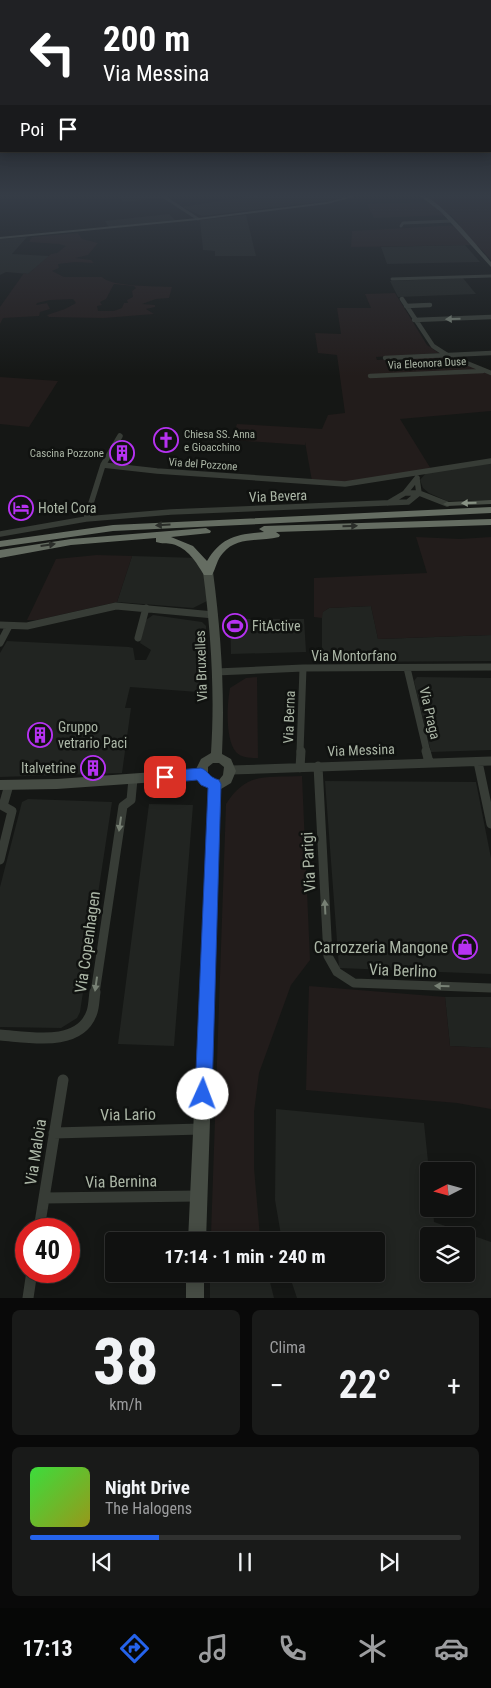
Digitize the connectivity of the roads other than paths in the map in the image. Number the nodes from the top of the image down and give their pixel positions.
1 (482, 256) edge
2 (491, 265) edge
3 (491, 276) edge
4 (392, 279) dead end
5 (402, 299) dead end
6 (430, 305) dead end
7 (406, 306) junction
8 (491, 317) edge
9 (414, 320) junction
10 (491, 353) edge
11 (448, 355) junction
12 (385, 358) dead end
13 (488, 372) edge
14 (370, 376) dead end
15 (120, 436) dead end
16 (491, 461) edge
17 (104, 465) junction
18 (423, 472) junction
19 (417, 479) junction
20 (302, 482) joint
21 (405, 493) junction
22 (419, 493) junction
23 (491, 502) edge
24 (385, 504) junction
25 (447, 504) junction
26 (491, 510) edge
27 (86, 519) junction
28 (332, 522) junction
29 (491, 522) edge
30 (0, 534) edge
31 (108, 538) junction
32 (0, 544) edge
33 (0, 554) edge
34 (208, 572) junction
35 (146, 608) junction
36 (214, 616) junction
37 (0, 625) edge
38 (9, 626) junction
39 (138, 638) dead end
40 (0, 643) edge
41 (491, 667) edge
42 (303, 668) junction
43 (407, 668) junction
44 (216, 672) junction
45 (216, 759) junction
46 (491, 761) edge
47 (428, 762) junction
48 (478, 762) junction
49 (318, 766) junction
50 (300, 768) junction
51 (231, 770) junction
52 (201, 774) junction
53 (133, 779) junction
54 (214, 784) junction
55 (4, 785) edge
56 (491, 824) edge
57 (0, 860) edge
58 (328, 956) joint
59 (491, 988) edge
60 (0, 1035) edge
61 (63, 1080) dead end
62 (202, 1129) junction
63 (54, 1133) junction
64 (199, 1196) junction
65 (44, 1198) junction
66 (41, 1218) edge
67 (197, 1232) edge
68 (195, 1282) edge
69 (30, 1283) edge
70 (28, 1298) edge
71 (194, 1298) edge

1 - 2 street
3 - 4 street
5 - 7 street
6 - 7 street
7 - 9 street
8 -> 9 street
9 - 11 street
10 - 11 street
11 - 12 street
11 - 13 street
13 - 14 street, Via Eleonora Duse
15 - 17 street
16 - 18 street, Via Bevera
17 - 20 street, Via del Pozzone
17 - 27 street
18 - 19 street, Via Bevera
18 - 20 street, Via Bevera
19 - 21 street, Via Bevera
19 - 22 street
21 - 22 street, Via Bevera
21 - 24 street, Via Bevera
22 - 24 street, Via Bevera
22 - 25 street
23 -> 25 street
24 - 27 street, Via Bevera
25 - 28 highway
26 - 28 highway
27 - 30 street
28 -> 29 highway
28 - 31 highway
28 -> 32 highway
28 - 34 highway
33 -> 31 highway
31 - 34 highway
34 - 36 street, Via Bruxelles
35 - 36 street
35 - 38 street
35 - 39 street
36 - 44 street, Via Bruxelles
37 - 38 street
38 - 40 street
41 - 43 street, Via Montorfano
42 - 43 street, Via Montorfano
42 - 44 street, Via Montorfano
42 - 50 street, Via Berna
43 - 47 street, Via Praga
44 - 45 street, Via Bruxelles
45 - 51 street
45 - 52 street
46 - 48 street, Via Messina
47 - 48 street, Via Messina
47 - 49 street, Via Messina
48 - 56 street
49 - 50 street, Via Messina
58 -> 49 street, Via Parigi
50 - 51 street, Via Messina
51 - 54 street
52 - 53 street
52 - 54 street
53 - 55 street
53 -> 60 street, Via Copenhagen
54 - 62 street
55 - 57 street
59 -> 58 street, Via Berlino
61 - 63 street, Via Maloia
62 - 63 street, Via Lario
62 - 64 street
63 - 65 street, Via Maloia
64 - 65 street, Via Bernina
64 - 67 street
65 - 66 street, Via Maloia
68 - 71 street
69 - 70 street

